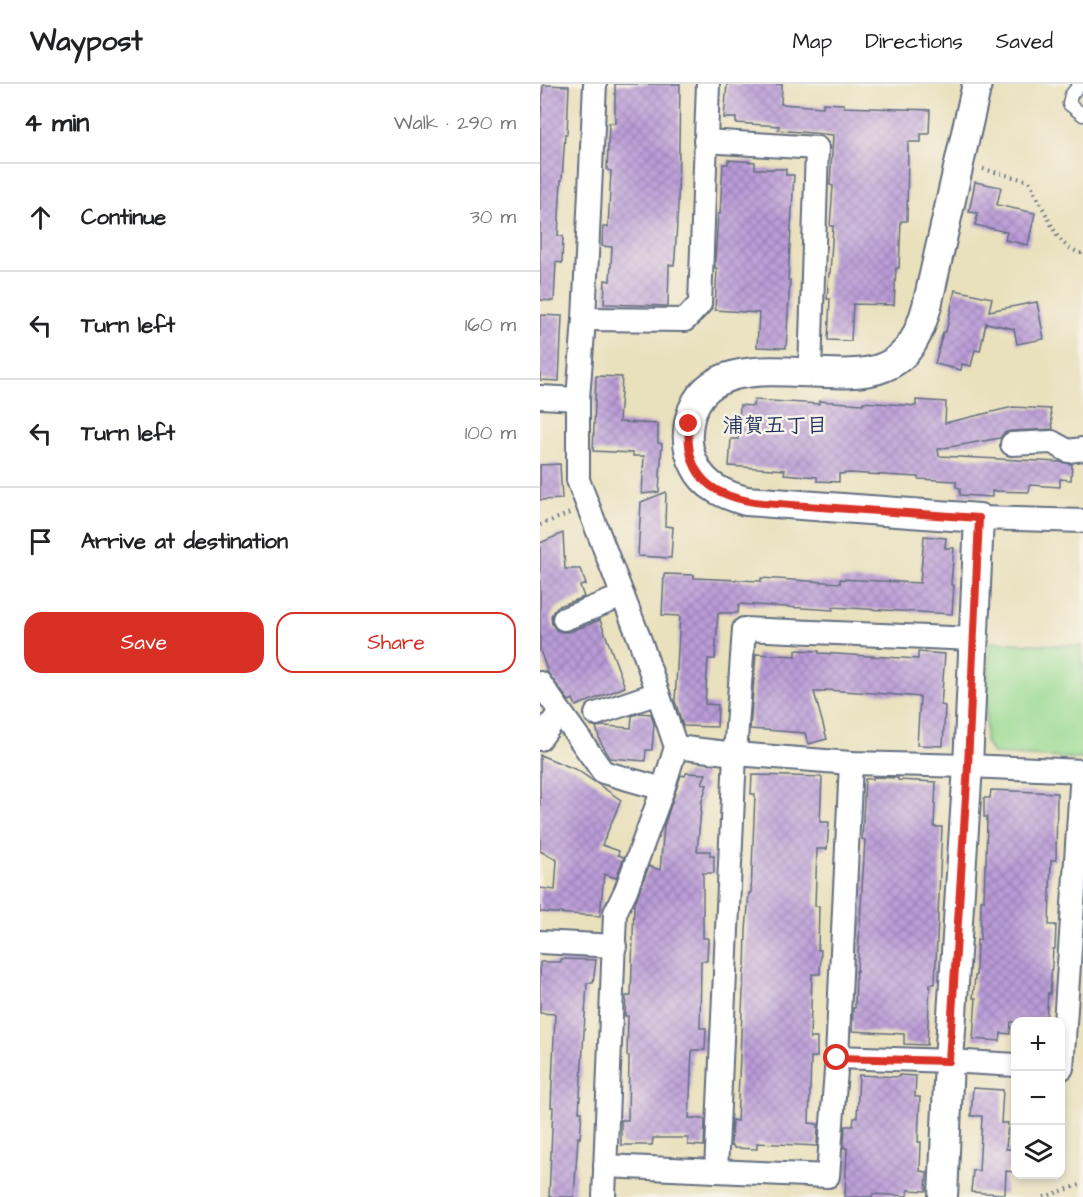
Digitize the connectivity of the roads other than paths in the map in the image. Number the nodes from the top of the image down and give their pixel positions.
1 (596, 84) edge
2 (708, 84) edge
3 (977, 84) edge
4 (1080, 84) edge
5 (1083, 115) edge
6 (705, 141) junction
7 (584, 319) junction
8 (810, 372) junction
9 (540, 396) edge
10 (578, 399) junction
11 (1012, 444) dead end
12 (1083, 449) edge
13 (979, 518) junction
14 (1083, 521) edge
15 (623, 596) junction
16 (564, 620) dead end
17 (973, 639) junction
18 (540, 683) edge
19 (658, 693) junction
20 (560, 712) junction
21 (596, 714) dead end
22 (540, 740) edge
23 (676, 747) junction
24 (735, 754) junction
25 (850, 763) junction
26 (968, 766) junction
27 (1083, 771) edge
28 (663, 789) junction
29 (540, 942) edge
30 (615, 946) junction
31 (1065, 1026) edge
32 (837, 1058) junction
33 (949, 1061) junction
34 (1011, 1065) edge
35 (605, 1166) junction
36 (716, 1171) junction
37 (604, 1197) edge
38 (943, 1197) edge

1 - 7 street
2 - 6 street
3 - 8 street
4 - 5 lane
6 - 7 street
6 - 8 street
7 - 10 street
8 - 13 street
9 - 10 street
10 - 15 street
11 - 12 street
13 - 14 street
13 - 17 street
15 - 16 street
15 - 19 street
17 - 24 street
17 - 26 street
18 - 20 street
19 - 21 street
19 - 23 street
20 - 22 street
20 - 28 street
23 - 24 street
23 - 28 street
24 - 25 street
24 - 36 street
25 - 26 street
25 - 32 street
26 - 27 street
26 - 33 street
27 - 31 street
28 - 30 street
29 - 30 street
30 - 35 street
32 - 33 street
32 - 36 street
33 - 34 street
33 - 38 street
35 - 36 street
35 - 37 street

